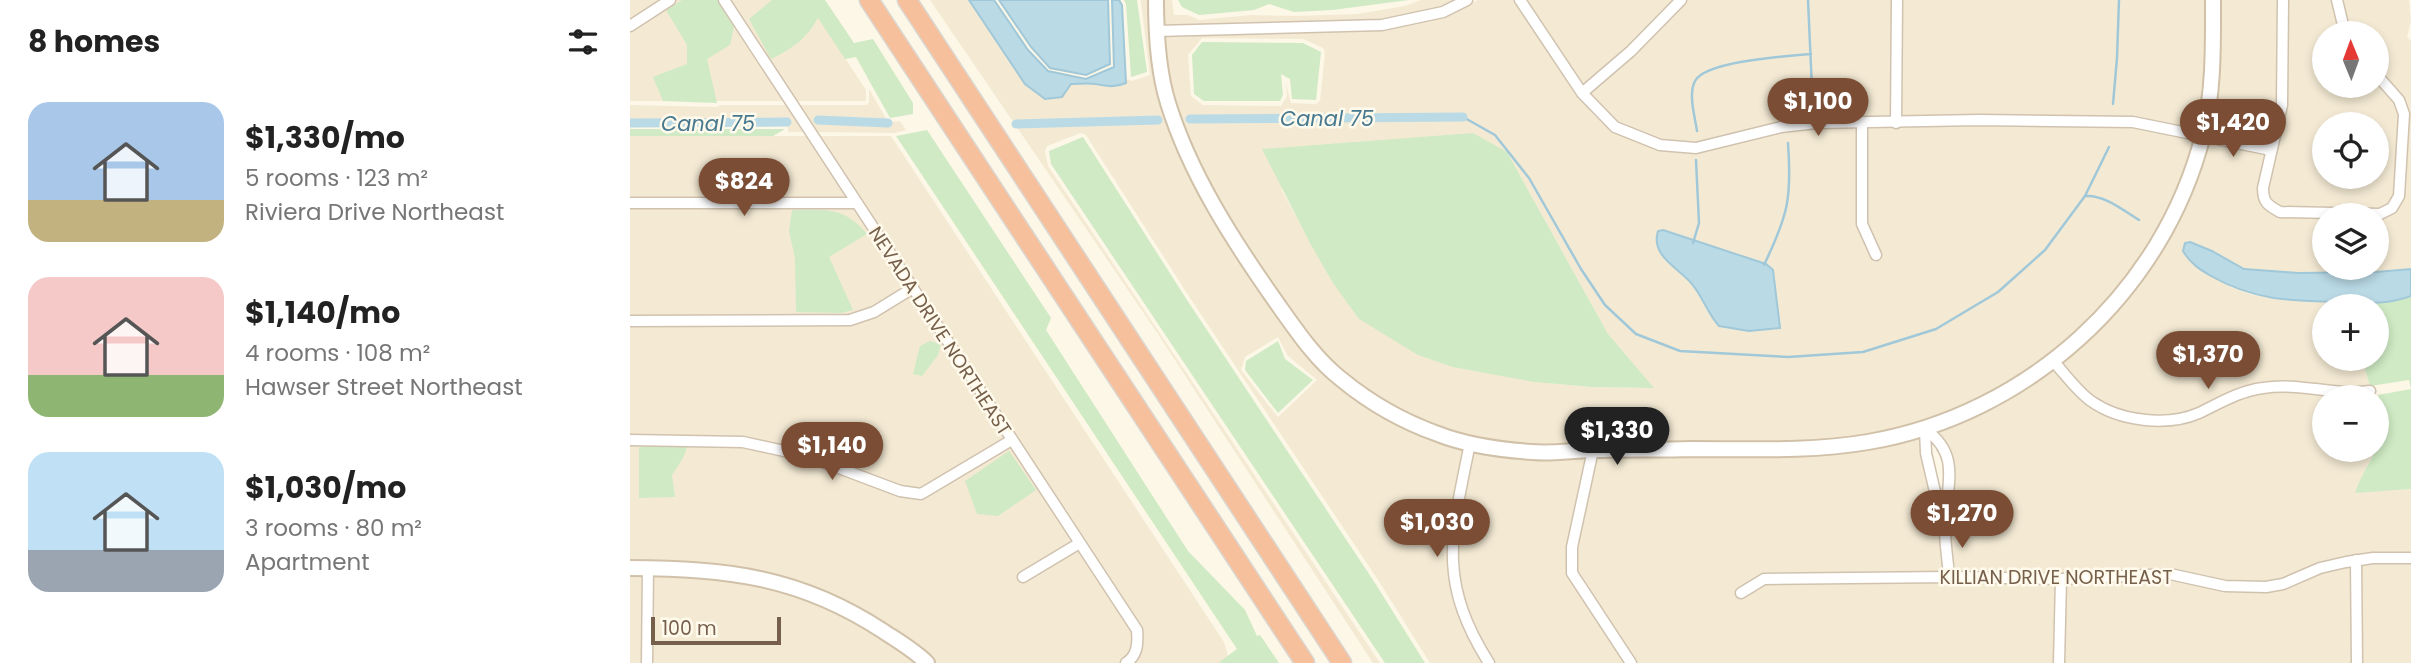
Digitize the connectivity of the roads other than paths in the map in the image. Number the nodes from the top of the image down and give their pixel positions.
1 (670, 0) edge
2 (724, 0) edge
3 (869, 0) edge
4 (907, 0) edge
5 (1156, 0) edge
6 (1467, 0) edge
7 (1520, 0) edge
8 (1681, 0) edge
9 (1896, 0) edge
10 (2213, 0) edge
11 (2283, 0) edge
12 (2337, 0) edge
13 (2342, 21) edge
14 (630, 26) edge
15 (1156, 30) junction
16 (2389, 89) edge
17 (1582, 93) junction
18 (1863, 122) junction
19 (1896, 123) junction
20 (2203, 136) junction
21 (2271, 150) junction
22 (630, 203) edge
23 (857, 203) junction
24 (1876, 255) dead end
25 (913, 288) junction
26 (630, 321) edge
27 (2054, 362) junction
28 (2312, 389) edge
29 (1925, 429) junction
30 (630, 440) edge
31 (1010, 441) junction
32 (1470, 443) junction
33 (1592, 450) junction
34 (1945, 525) junction
35 (1078, 544) junction
36 (2411, 558) edge
37 (2356, 560) junction
38 (630, 568) edge
39 (648, 568) junction
40 (1023, 577) dead end
41 (1949, 577) junction
42 (2061, 579) junction
43 (1741, 593) dead end
44 (647, 663) edge
45 (927, 663) edge
46 (1126, 663) edge
47 (1305, 663) edge
48 (1342, 663) edge
49 (1489, 663) edge
50 (1631, 663) edge
51 (2059, 663) edge
52 (2357, 663) edge

1 - 14 street
2 - 23 street, NEVADA DRIVE NORTHEAST
3 - 47 highway
4 - 48 highway
5 - 15 street
6 - 15 street
7 - 17 street
8 - 17 street
9 - 19 street
10 - 20 street
11 - 21 street
12 - 13 street
15 - 32 street
16 - 21 street
17 - 18 street
18 - 19 street
18 - 24 street
19 - 20 street
20 - 21 street
20 - 27 street
22 - 23 street
23 - 25 street, NEVADA DRIVE NORTHEAST
25 - 26 street
25 - 31 street, NEVADA DRIVE NORTHEAST
27 - 28 street
27 - 29 street
29 - 33 street
29 - 34 street
29 - 34 street
30 - 31 street
31 - 35 street, NEVADA DRIVE NORTHEAST
32 - 33 street
32 - 49 street
33 - 50 street
34 - 41 street
35 - 40 street
35 - 46 street, NEVADA DRIVE NORTHEAST
36 - 37 street, KILLIAN DRIVE NORTHEAST
37 - 42 street, KILLIAN DRIVE NORTHEAST
37 - 52 street
38 - 39 street
39 - 44 street
39 - 45 street
41 - 42 street, KILLIAN DRIVE NORTHEAST
41 - 43 street, KILLIAN DRIVE NORTHEAST
42 - 51 street

